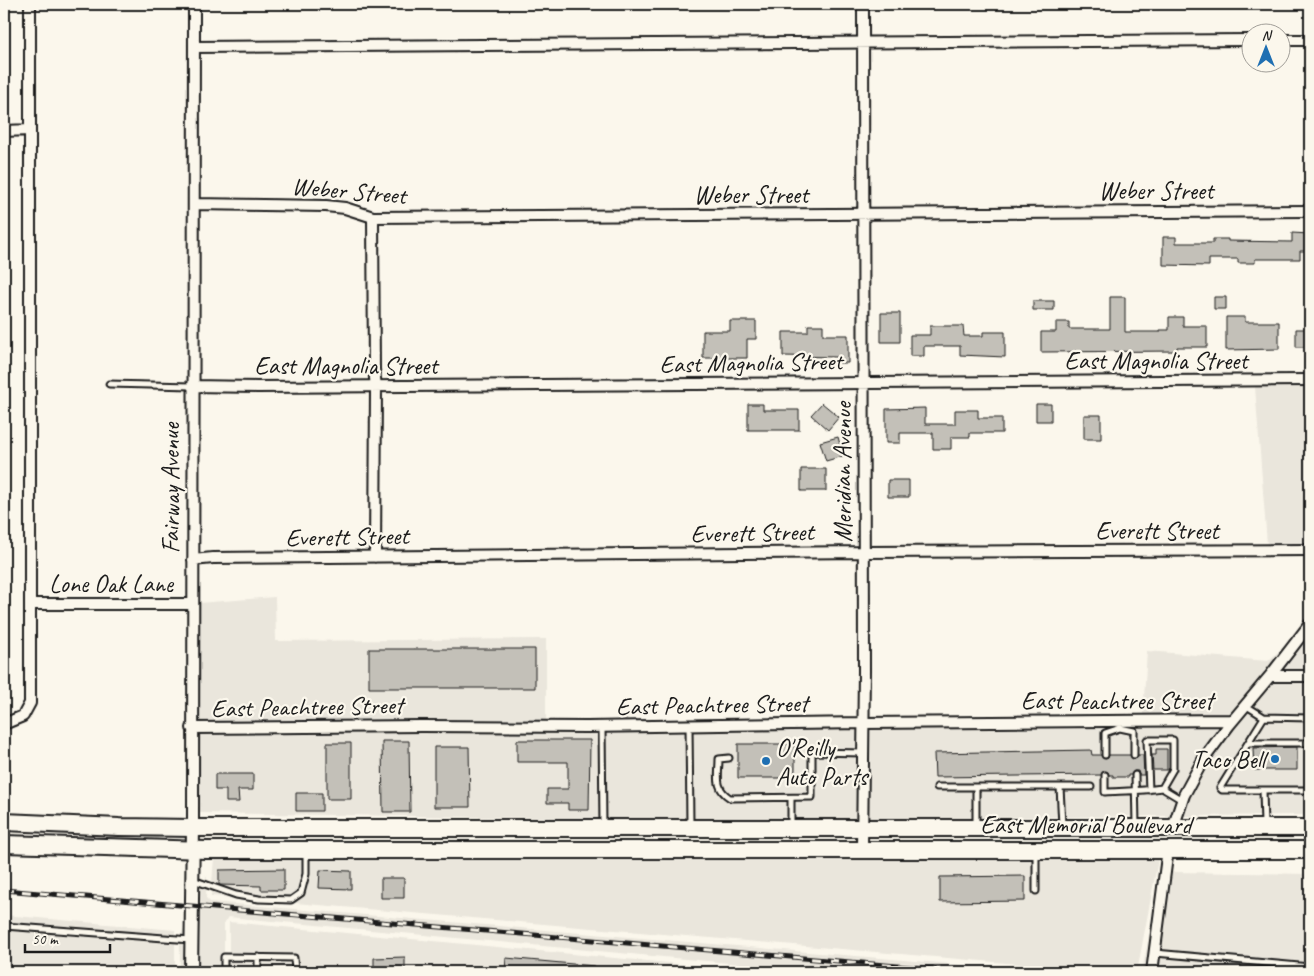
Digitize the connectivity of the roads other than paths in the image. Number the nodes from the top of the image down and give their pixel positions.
1 (30, 4) edge
2 (194, 4) edge
3 (863, 4) edge
4 (1242, 40) edge
5 (1292, 40) edge
6 (1310, 40) edge
7 (863, 43) junction
8 (194, 47) junction
9 (30, 130) junction
10 (4, 131) edge
11 (194, 204) junction
12 (1310, 211) edge
13 (863, 214) junction
14 (373, 217) junction
15 (1310, 380) edge
16 (864, 382) junction
17 (109, 384) dead end
18 (192, 386) junction
19 (376, 387) junction
20 (1310, 550) edge
21 (864, 552) junction
22 (375, 557) junction
23 (193, 560) junction
24 (30, 604) junction
25 (192, 604) junction
26 (1310, 624) edge
27 (1270, 676) junction
28 (1310, 676) edge
29 (1246, 705) junction
30 (1264, 717) junction
31 (1310, 718) edge
32 (1232, 720) junction
33 (863, 722) junction
34 (4, 724) edge
35 (689, 725) junction
36 (1120, 725) junction
37 (602, 727) junction
38 (192, 728) junction
39 (1248, 743) junction
40 (1310, 743) edge
41 (863, 753) junction
42 (1105, 755) dead end
43 (1134, 756) dead end
44 (730, 758) dead end
45 (1105, 775) dead end
46 (1135, 775) dead end
47 (937, 787) dead end
48 (976, 787) junction
49 (1060, 787) junction
50 (1091, 787) dead end
51 (1162, 788) junction
52 (1149, 790) junction
53 (1263, 790) junction
54 (1310, 790) edge
55 (1135, 791) junction
56 (791, 798) junction
57 (1182, 800) junction
58 (4, 822) edge
59 (193, 828) junction
60 (527, 828) junction
61 (603, 828) junction
62 (690, 828) junction
63 (791, 828) junction
64 (863, 828) junction
65 (976, 828) junction
66 (1062, 828) junction
67 (1136, 828) junction
68 (1173, 828) junction
69 (1264, 828) junction
70 (1310, 828) edge
71 (4, 844) edge
72 (1168, 849) junction
73 (193, 850) junction
74 (306, 850) junction
75 (527, 850) junction
76 (862, 850) junction
77 (1038, 850) junction
78 (1310, 850) edge
79 (192, 880) junction
80 (1036, 891) dead end
81 (4, 926) edge
82 (192, 940) junction
83 (1155, 953) junction
84 (258, 957) junction
85 (1310, 967) edge
86 (191, 972) edge
87 (224, 972) edge
88 (258, 972) edge
89 (295, 972) edge
90 (1152, 972) edge

1 - 9 street
2 - 8 street, Fairway Avenue
3 - 7 street, Meridian Avenue
4 - 7 street
5 - 6 street
7 - 8 street
7 - 13 street, Meridian Avenue
8 - 11 street, Fairway Avenue
9 - 10 street
9 - 24 street
11 - 14 street, Weber Street
11 - 18 street, Fairway Avenue
12 - 13 street, Weber Street
13 - 14 street, Weber Street
13 - 16 street, Meridian Avenue
14 - 19 street
15 - 16 street, East Magnolia Street
16 - 19 street, East Magnolia Street
16 - 21 street, Meridian Avenue
17 - 18 lane
18 - 19 street, East Magnolia Street
18 - 23 street, Fairway Avenue
19 - 22 street
20 - 21 street, Everett Street
21 - 22 street, Everett Street
21 - 33 street, Meridian Avenue
22 - 23 street, Everett Street
23 - 25 street, Fairway Avenue
24 - 25 street, Lone Oak Lane
24 - 34 street
25 - 38 street, Fairway Avenue
26 - 27 street
27 - 28 street
27 - 29 street
29 - 30 lane
29 - 32 street
30 - 31 lane
30 - 39 lane
32 - 36 street, East Peachtree Street
32 - 57 street
33 - 35 street, East Peachtree Street
33 - 36 street, East Peachtree Street
33 - 41 street, Meridian Avenue
35 - 37 street, East Peachtree Street
35 - 62 lane
36 - 42 lane
36 - 43 lane
37 - 38 street, East Peachtree Street
37 - 61 lane
38 - 59 street, Fairway Avenue
39 - 40 lane
39 - 53 lane
41 - 56 lane
41 - 64 street, Meridian Avenue
44 - 56 lane
45 - 55 lane
46 - 55 lane
47 - 48 lane
48 - 49 lane
48 - 65 lane
49 - 50 lane
49 - 66 lane
51 - 52 lane
51 - 52 lane
51 - 57 lane
52 - 55 lane
53 - 54 lane
53 - 69 lane
55 - 67 lane
56 - 63 lane
57 - 68 street
58 - 59 main road, East Memorial Boulevard
59 - 60 main road, East Memorial Boulevard
59 - 73 street, Fairway Avenue
60 - 61 main road, East Memorial Boulevard
60 - 75 main road
61 - 62 main road, East Memorial Boulevard
62 - 63 main road, East Memorial Boulevard
63 - 64 main road, East Memorial Boulevard
64 - 65 main road, East Memorial Boulevard
64 - 76 street, Meridian Avenue
65 - 66 main road, East Memorial Boulevard
66 - 67 main road, East Memorial Boulevard
67 - 68 main road, East Memorial Boulevard
68 - 69 main road, East Memorial Boulevard
68 - 77 main road
69 - 70 main road, East Memorial Boulevard
71 - 73 main road, East Memorial Boulevard
72 - 77 main road, East Memorial Boulevard
72 - 78 main road, East Memorial Boulevard
72 - 83 street
73 - 74 main road, East Memorial Boulevard
73 - 79 street, Fairway Avenue
74 - 75 main road, East Memorial Boulevard
74 - 79 lane
75 - 76 main road, East Memorial Boulevard
76 - 77 main road, East Memorial Boulevard
77 - 80 lane
79 - 82 street, Fairway Avenue
81 - 82 lane
82 - 86 street, Fairway Avenue
83 - 85 lane
83 - 90 street
84 - 87 lane
84 - 88 lane
84 - 89 lane

